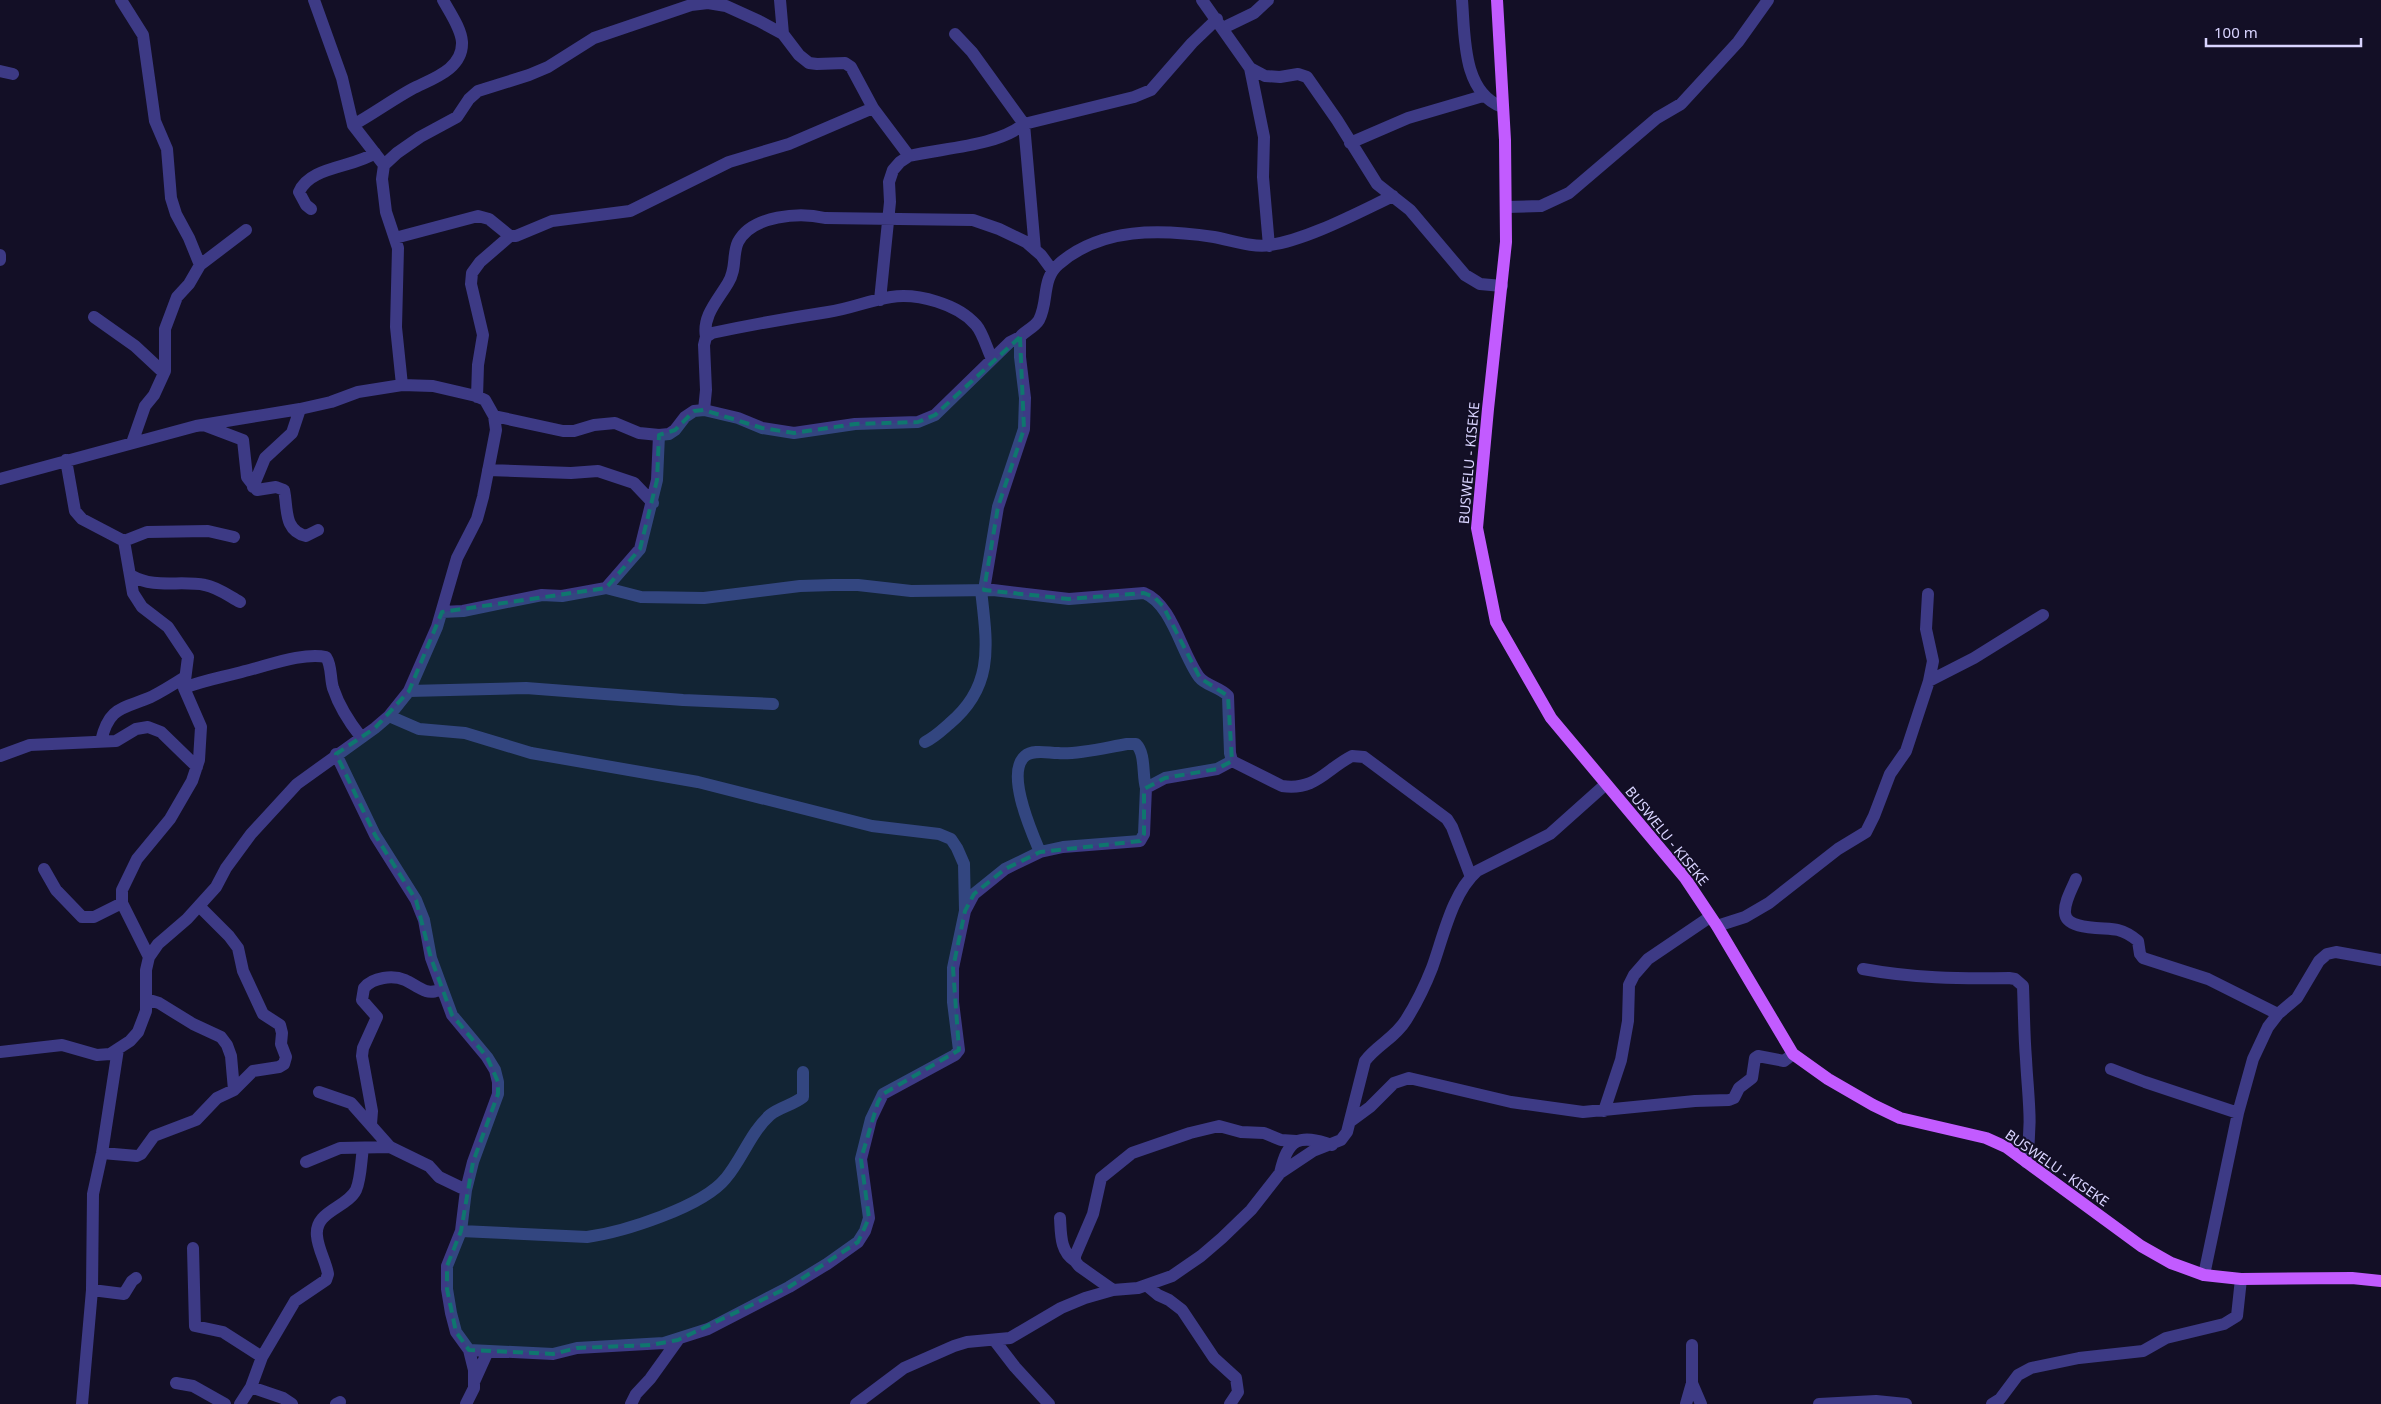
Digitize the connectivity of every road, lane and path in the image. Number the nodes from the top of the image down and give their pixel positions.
1 (121, 0) edge
2 (314, 0) edge
3 (444, 0) edge
4 (780, 0) edge
5 (1202, 0) edge
6 (1268, 0) edge
7 (1462, 0) edge
8 (1497, 0) edge
9 (1768, 0) edge
10 (1220, 24) junction
11 (783, 34) junction
12 (955, 34) dead end
13 (1250, 68) junction
14 (1483, 96) junction
15 (1502, 107) junction
16 (873, 108) junction
17 (1024, 124) junction
18 (353, 125) junction
19 (1350, 143) junction
20 (375, 152) junction
21 (909, 156) junction
22 (384, 165) junction
23 (1393, 196) junction
24 (1506, 207) junction
25 (311, 209) dead end
26 (888, 220) junction
27 (246, 230) dead end
28 (510, 236) junction
29 (395, 238) junction
30 (1269, 246) junction
31 (1035, 250) junction
32 (0, 255) edge
33 (0, 260) edge
34 (200, 265) junction
35 (1052, 270) junction
36 (1502, 286) junction
37 (880, 300) junction
38 (94, 317) dead end
39 (706, 337) junction
40 (1020, 337) junction
41 (992, 360) junction
42 (164, 373) junction
43 (402, 385) junction
44 (477, 396) junction
45 (300, 409) junction
46 (704, 410) junction
47 (494, 416) junction
48 (204, 425) junction
49 (659, 435) junction
50 (132, 443) junction
51 (66, 460) junction
52 (488, 470) junction
53 (0, 479) edge
54 (253, 487) junction
55 (653, 503) junction
56 (318, 530) dead end
57 (234, 537) dead end
58 (124, 541) junction
59 (132, 576) junction
60 (606, 588) junction
61 (983, 590) junction
62 (1928, 594) dead end
63 (240, 602) dead end
64 (442, 612) junction
65 (2043, 615) dead end
66 (1929, 681) junction
67 (185, 683) junction
68 (409, 692) junction
69 (773, 704) dead end
70 (389, 716) junction
71 (361, 737) junction
72 (101, 741) junction
73 (925, 742) dead end
74 (336, 754) junction
75 (0, 756) edge
76 (1232, 762) junction
77 (197, 767) junction
78 (1606, 784) junction
79 (1146, 788) junction
80 (1040, 852) junction
81 (44, 869) dead end
82 (1471, 877) junction
83 (2076, 879) dead end
84 (122, 903) junction
85 (199, 906) junction
86 (965, 911) junction
87 (1713, 921) junction
88 (149, 956) junction
89 (2381, 960) edge
90 (1864, 969) dead end
91 (442, 989) junction
92 (146, 999) junction
93 (2278, 1014) junction
94 (118, 1049) junction
95 (0, 1052) edge
96 (1793, 1054) junction
97 (2111, 1069) dead end
98 (804, 1072) dead end
99 (234, 1090) junction
100 (319, 1092) dead end
101 (1604, 1111) junction
102 (2238, 1113) junction
103 (1351, 1122) junction
104 (371, 1124) junction
105 (1296, 1141) junction
106 (1332, 1145) junction
107 (390, 1147) junction
108 (363, 1148) junction
109 (102, 1153) junction
110 (306, 1162) dead end
111 (2026, 1162) junction
112 (1280, 1173) junction
113 (466, 1190) junction
114 (1060, 1218) dead end
115 (461, 1231) junction
116 (193, 1248) dead end
117 (1075, 1262) junction
118 (2204, 1275) junction
119 (136, 1278) dead end
120 (2241, 1279) junction
121 (2381, 1282) edge
122 (1146, 1285) junction
123 (92, 1290) junction
124 (1113, 1290) junction
125 (678, 1340) junction
126 (995, 1341) junction
127 (650, 1345) junction
128 (1692, 1345) dead end
129 (469, 1350) junction
130 (488, 1351) junction
131 (262, 1357) junction
132 (660, 1363) junction
133 (474, 1382) junction
134 (176, 1383) dead end
135 (1692, 1383) junction
136 (251, 1387) junction
137 (1998, 1402) edge
138 (859, 1403) edge
139 (82, 1404) edge
140 (225, 1404) edge
141 (240, 1404) edge
142 (292, 1404) edge
143 (466, 1404) edge
144 (631, 1404) edge
145 (1049, 1404) edge
146 (1230, 1404) edge
147 (1686, 1404) edge
148 (1701, 1404) edge
149 (1819, 1404) edge
150 (1906, 1404) edge

1 - 34 street
2 - 18 street
3 - 18 street
4 - 11 street
5 - 10 street
6 - 10 street
7 - 14 street
8 - 15 main road, BUSWELU - KISEKE
9 - 24 street
10 - 13 street
10 - 17 street
11 - 16 street
11 - 22 street
12 - 17 street
13 - 19 street
13 - 30 street
14 - 15 street
14 - 19 street
15 - 24 main road, BUSWELU - KISEKE
16 - 21 street
16 - 28 street
17 - 21 street
17 - 31 street
18 - 20 street
19 - 23 street
20 - 22 street
20 - 25 street
21 - 26 street
22 - 29 street
23 - 30 street
23 - 36 street
24 - 36 main road, BUSWELU - KISEKE
26 - 31 street
26 - 37 street
26 - 39 street
27 - 34 street
28 - 29 street
28 - 44 street
29 - 43 street
30 - 35 street
31 - 35 street
32 - 33 street
34 - 42 street
35 - 40 street
36 - 78 main road, BUSWELU - KISEKE
37 - 39 street
37 - 41 street
38 - 42 street
39 - 46 street
40 - 41 street
40 - 61 street
41 - 46 street
42 - 50 street
43 - 44 street
43 - 45 street
44 - 47 street
45 - 48 street
45 - 54 street
46 - 49 street
47 - 49 street
47 - 52 street
48 - 50 street
48 - 54 street
49 - 55 street
50 - 51 street
51 - 53 street
51 - 58 street
52 - 55 street
52 - 64 street
54 - 56 street
55 - 60 street
57 - 58 street
58 - 59 street
59 - 63 street
59 - 67 street
60 - 61 street
60 - 64 street
61 - 73 street
61 - 76 street
62 - 66 street
64 - 68 street
65 - 66 street
66 - 87 street
67 - 71 street
67 - 72 street
67 - 77 street
68 - 69 street
68 - 70 street
70 - 71 street
70 - 86 street
71 - 74 street
72 - 75 street
72 - 77 street
74 - 85 street
74 - 91 street
76 - 79 street
76 - 82 street
77 - 84 street
78 - 82 street
78 - 87 main road, BUSWELU - KISEKE
79 - 80 street
79 - 80 street
80 - 86 street
81 - 84 street
82 - 103 street
83 - 93 street
84 - 88 street
85 - 88 street
85 - 99 street
86 - 125 street
87 - 96 main road, BUSWELU - KISEKE
87 - 101 street
88 - 92 street
89 - 93 street
90 - 111 street
91 - 104 street
91 - 113 street
92 - 94 street
92 - 99 street
93 - 102 street
94 - 95 street
94 - 109 street
96 - 101 street
96 - 111 main road, BUSWELU - KISEKE
97 - 102 street
98 - 115 street
99 - 109 street
100 - 104 street
101 - 103 street
102 - 118 street
103 - 106 street
104 - 107 street
105 - 106 street
105 - 112 street
105 - 117 street
106 - 112 street
107 - 108 street
107 - 113 street
108 - 110 street
108 - 131 street
109 - 123 street
111 - 118 main road, BUSWELU - KISEKE
112 - 122 street
113 - 115 street
114 - 117 street
115 - 129 street
116 - 131 street
117 - 124 street
118 - 120 main road, BUSWELU - KISEKE
119 - 123 street
120 - 121 main road, BUSWELU - KISEKE
120 - 137 street
122 - 124 street
122 - 146 street
123 - 139 street
124 - 126 street
125 - 127 street
125 - 132 street
126 - 138 street
126 - 145 street
127 - 130 street
127 - 132 street
128 - 135 street
129 - 130 street
129 - 133 street
130 - 133 street
131 - 136 street
132 - 144 street
133 - 143 street
134 - 140 street
135 - 147 street
135 - 148 street
136 - 141 street
136 - 142 street
149 - 150 street

